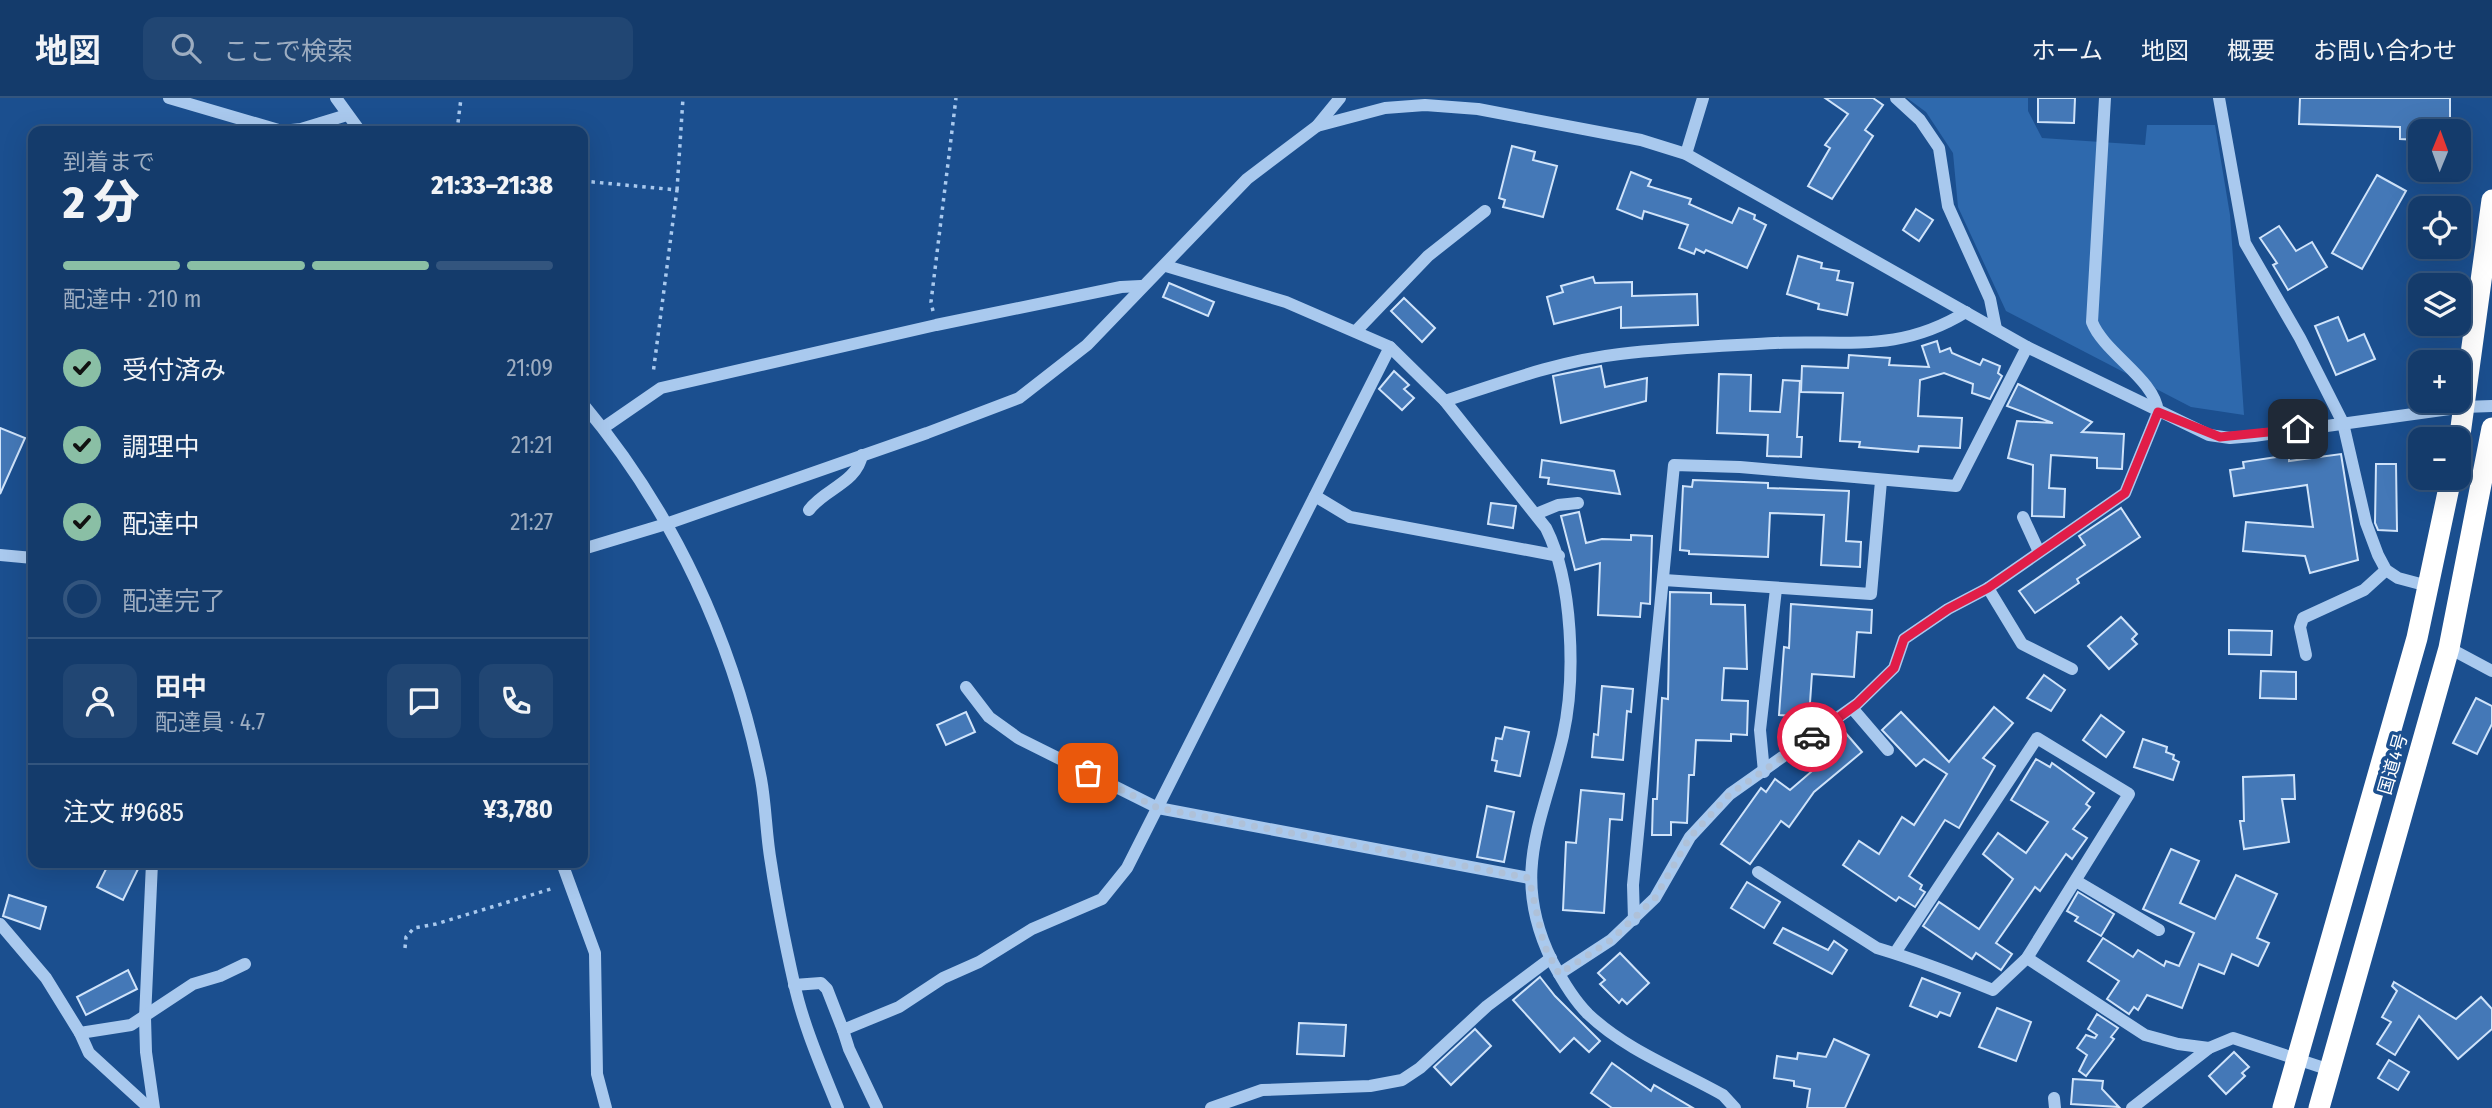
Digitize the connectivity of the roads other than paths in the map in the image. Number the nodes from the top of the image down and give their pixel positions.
1 (169, 98) edge
2 (337, 98) edge
3 (1340, 98) edge
4 (1703, 98) edge
5 (1896, 98) edge
6 (2105, 98) edge
7 (2219, 98) edge
8 (347, 115) junction
9 (265, 126) edge
10 (311, 126) edge
11 (356, 126) edge
12 (1317, 126) junction
13 (1686, 154) junction
14 (2492, 200) edge
15 (1485, 211) dead end
16 (1166, 266) junction
17 (1141, 286) junction
18 (1966, 312) junction
19 (1996, 329) junction
20 (1356, 331) junction
21 (2027, 347) junction
22 (1390, 348) junction
23 (2471, 355) edge
24 (1445, 401) junction
25 (2492, 406) edge
26 (2471, 407) edge
27 (588, 410) edge
28 (2158, 412) junction
29 (2419, 413) edge
30 (2343, 423) junction
31 (603, 428) junction
32 (2492, 428) edge
33 (862, 455) junction
34 (1881, 481) junction
35 (2448, 490) edge
36 (1315, 496) junction
37 (1578, 503) dead end
38 (809, 510) dead end
39 (1536, 514) junction
40 (2022, 517) dead end
41 (666, 524) junction
42 (588, 547) edge
43 (2039, 552) junction
44 (0, 555) edge
45 (1559, 556) junction
46 (28, 558) edge
47 (2386, 570) junction
48 (1664, 580) junction
49 (2428, 586) junction
50 (1988, 588) junction
51 (1776, 589) junction
52 (2449, 648) junction
53 (2306, 655) dead end
54 (2072, 669) dead end
55 (2492, 671) edge
56 (966, 687) dead end
57 (1852, 708) junction
58 (1888, 750) dead end
59 (1764, 772) junction
60 (1158, 808) junction
61 (152, 868) edge
62 (564, 868) edge
63 (1758, 872) dead end
64 (1529, 878) junction
65 (2076, 881) junction
66 (1634, 920) junction
67 (0, 924) edge
68 (2159, 930) dead end
69 (1895, 953) junction
70 (1551, 958) junction
71 (2027, 958) junction
72 (245, 964) dead end
73 (1559, 974) junction
74 (794, 985) junction
75 (145, 1018) junction
76 (843, 1030) junction
77 (80, 1033) junction
78 (2209, 1048) junction
79 (2298, 1060) junction
80 (2330, 1070) junction
81 (149, 1108) edge
82 (154, 1108) edge
83 (607, 1108) edge
84 (838, 1108) edge
85 (877, 1108) edge
86 (1212, 1108) edge
87 (1735, 1108) edge
88 (2132, 1108) edge
89 (2283, 1108) edge
90 (2319, 1108) edge

1 - 9 street
2 - 8 street
3 - 12 street
4 - 13 street
5 - 19 street
6 - 28 street
7 - 30 street
8 - 10 street
8 - 11 street
12 - 13 street
12 - 16 street
13 - 18 street
14 - 23 highway
15 - 20 street
16 - 17 street
16 - 20 street
17 - 31 street
17 - 33 street
18 - 19 street
18 - 24 street
19 - 21 street
20 - 22 street
21 - 28 street
21 - 34 street
22 - 24 street
22 - 36 street
24 - 39 street
25 - 26 street
27 - 31 street
28 - 30 street
28 - 43 street
29 - 30 street
30 - 47 street
31 - 41 street
32 - 52 highway, 国道4号
33 - 38 street
33 - 41 street
34 - 48 street
34 - 51 street
35 - 49 highway, 国道4号
36 - 45 street
36 - 60 street
37 - 39 street
39 - 45 street
40 - 43 street
41 - 42 street
41 - 74 street
43 - 50 street
44 - 46 street
45 - 64 street
47 - 49 street
47 - 53 street
48 - 51 street
48 - 66 street
49 - 79 highway, 国道4号
50 - 54 street
50 - 57 street
51 - 59 street
52 - 55 street
52 - 80 highway, 国道4号
56 - 60 street
57 - 58 street
57 - 59 street
59 - 66 street
60 - 64 street
60 - 76 street
61 - 75 street
62 - 83 street
63 - 69 street
64 - 70 street
65 - 68 street
65 - 69 street
65 - 71 street
66 - 73 street
67 - 77 street
69 - 71 street
70 - 73 street
70 - 86 street
71 - 78 street
72 - 75 street
73 - 87 street
74 - 76 street
74 - 84 street
75 - 77 street
75 - 82 street
76 - 85 street
77 - 81 street
78 - 79 street
78 - 88 street
79 - 80 street
79 - 89 highway, 国道4号
80 - 90 highway, 国道4号

